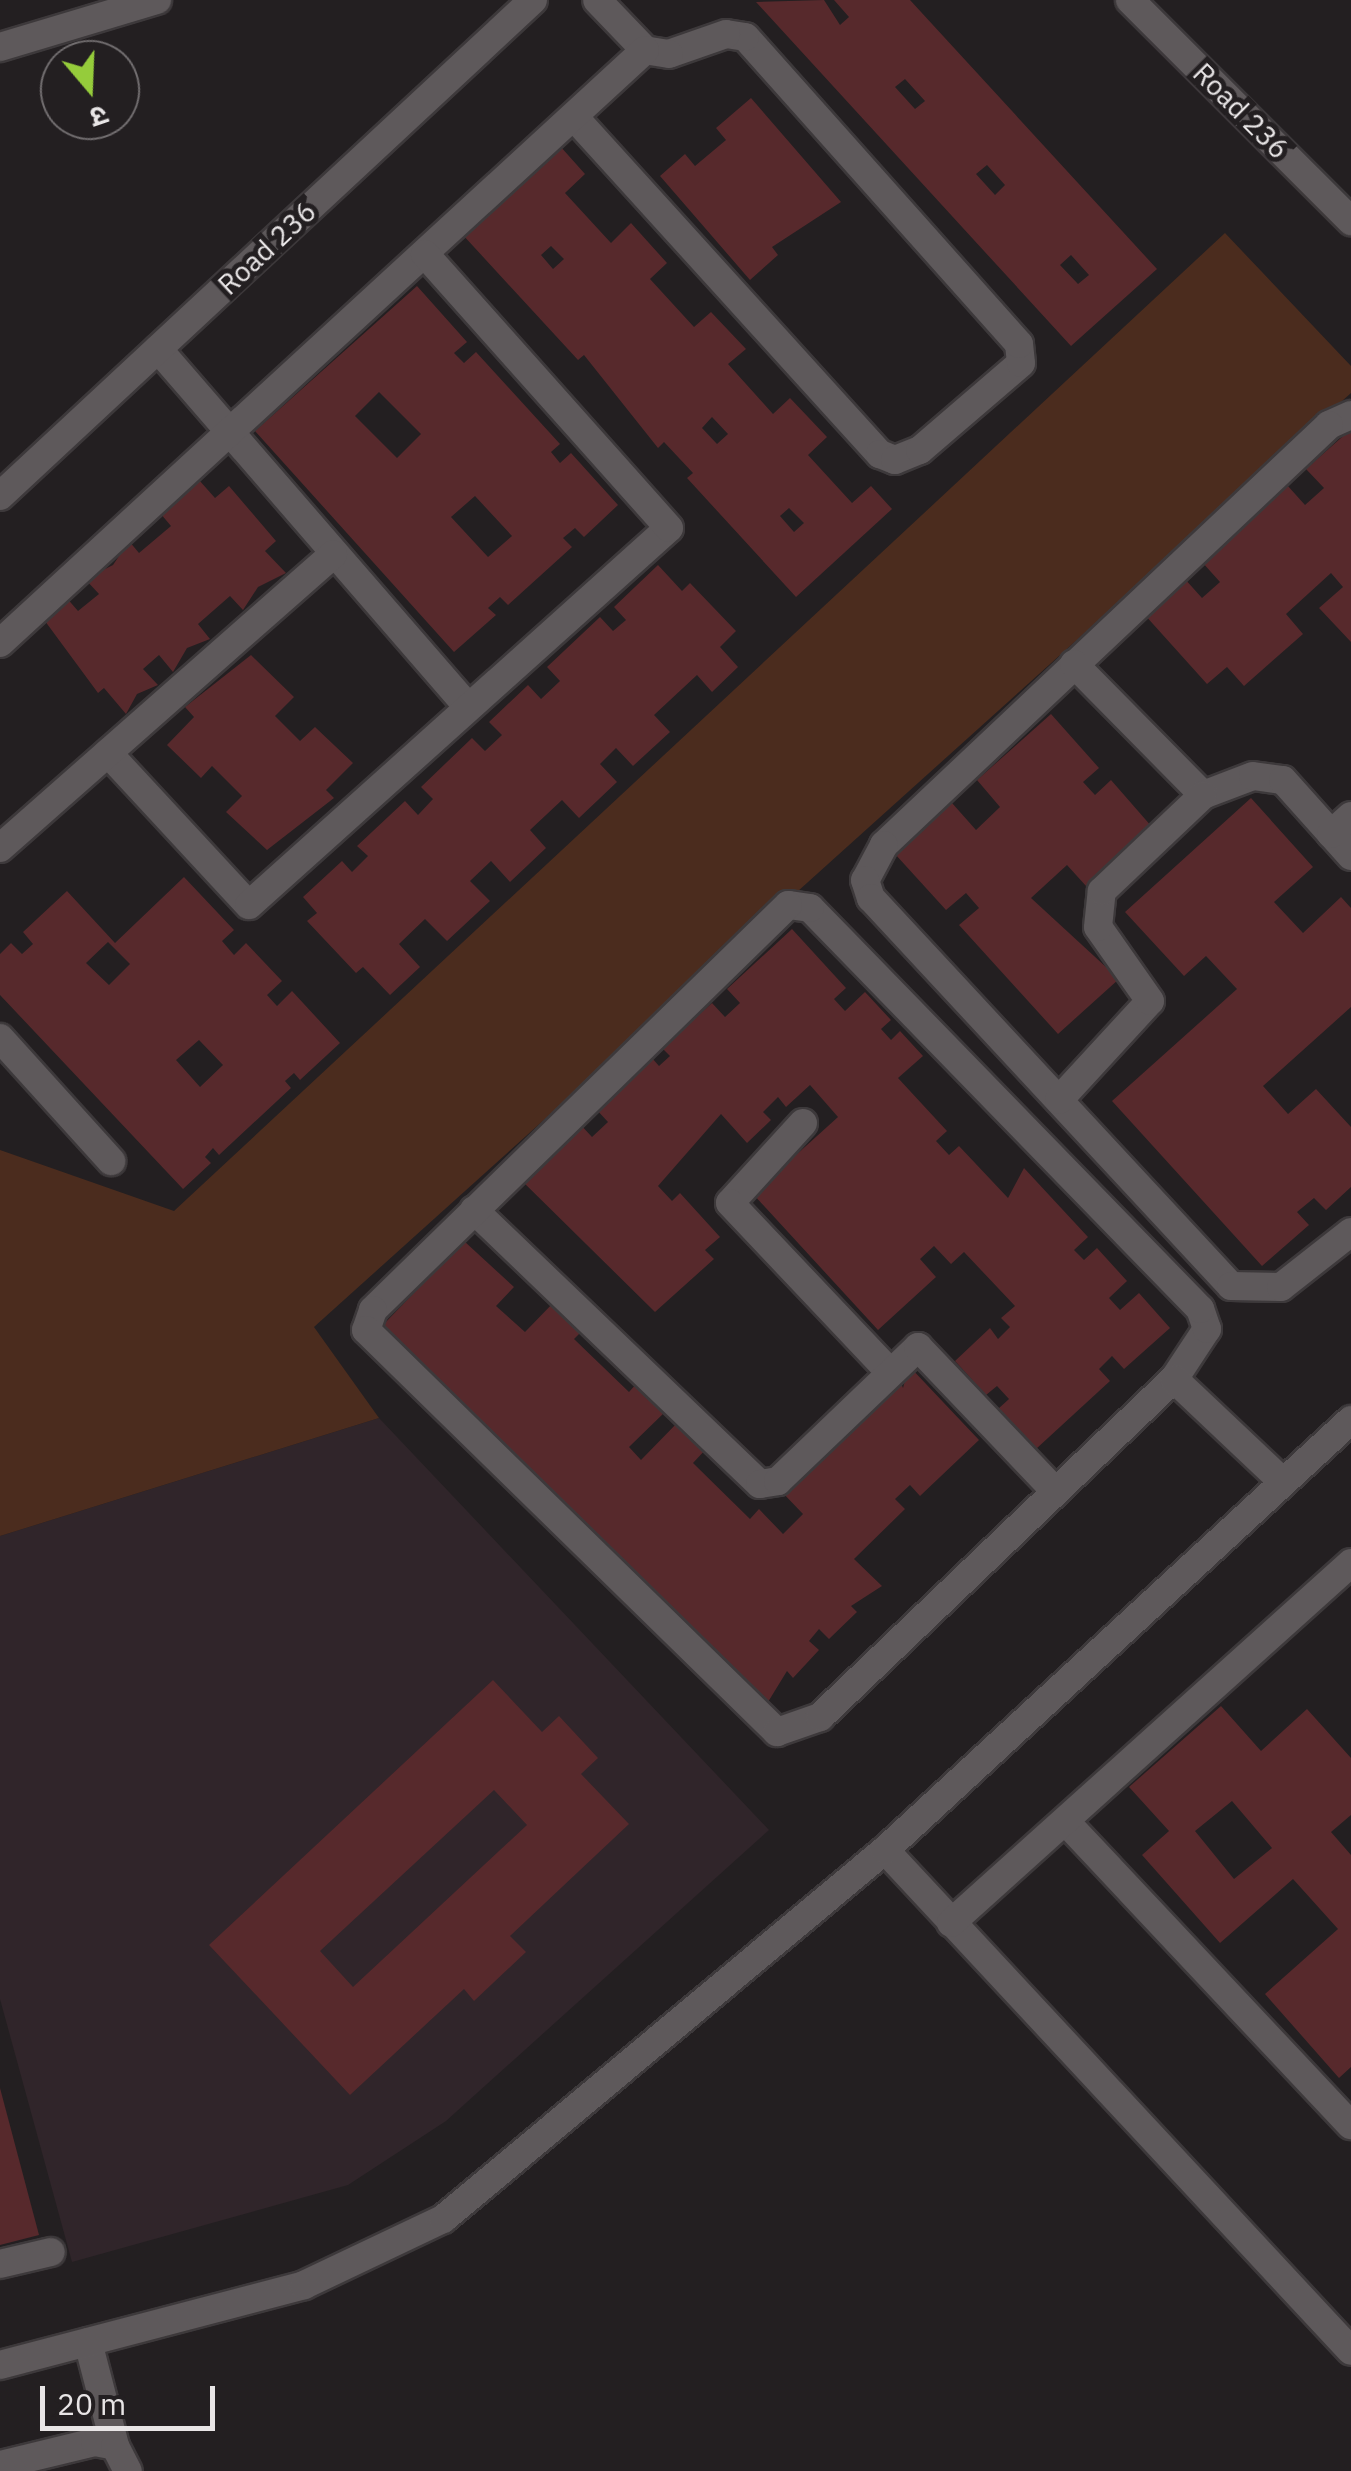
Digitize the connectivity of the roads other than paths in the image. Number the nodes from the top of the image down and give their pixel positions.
1 (157, 0) edge
2 (533, 0) edge
3 (597, 0) edge
4 (1130, 0) edge
5 (0, 47) edge
6 (646, 50) junction
7 (575, 118) junction
8 (1351, 221) edge
9 (425, 254) junction
10 (158, 350) junction
11 (1351, 415) edge
12 (229, 433) junction
13 (0, 496) edge
14 (333, 554) junction
15 (0, 643) edge
16 (1074, 664) junction
17 (466, 706) junction
18 (108, 753) junction
19 (1204, 794) junction
20 (1341, 825) edge
21 (0, 848) edge
22 (1351, 856) edge
23 (0, 1038) edge
24 (1060, 1100) junction
25 (803, 1122) dead end
26 (111, 1160) dead end
27 (474, 1210) junction
28 (1351, 1232) edge
29 (888, 1370) junction
30 (1174, 1379) junction
31 (1351, 1420) edge
32 (1284, 1482) junction
33 (1055, 1490) junction
34 (1351, 1562) edge
35 (1066, 1822) junction
36 (885, 1850) junction
37 (951, 1923) junction
38 (1351, 2125) edge
39 (51, 2252) dead end
40 (0, 2264) edge
41 (88, 2342) junction
42 (1351, 2351) edge
43 (0, 2366) edge
44 (121, 2458) edge
45 (0, 2464) edge

1 - 5 street
2 - 10 street, Road 236
3 - 6 street
4 - 8 street, Road 236
6 - 7 street
6 - 7 street
7 - 9 street
9 - 12 street
9 - 17 street
10 - 12 street
10 - 13 street, Road 236
11 - 16 street
12 - 14 street
12 - 15 street
14 - 17 street
14 - 18 street
16 - 19 street
16 - 24 street
17 - 18 street
18 - 21 street
19 - 20 street
19 - 24 street
20 - 22 street
23 - 26 street
24 - 28 street
25 - 29 street
27 - 29 street
27 - 30 street
27 - 33 street
29 - 33 street
30 - 32 street
30 - 33 street
31 - 32 street
32 - 36 street
34 - 35 street
35 - 37 street
35 - 38 street
36 - 37 street
36 - 41 street
37 - 42 street
39 - 40 street
41 - 43 street
41 - 44 street
44 - 45 street

